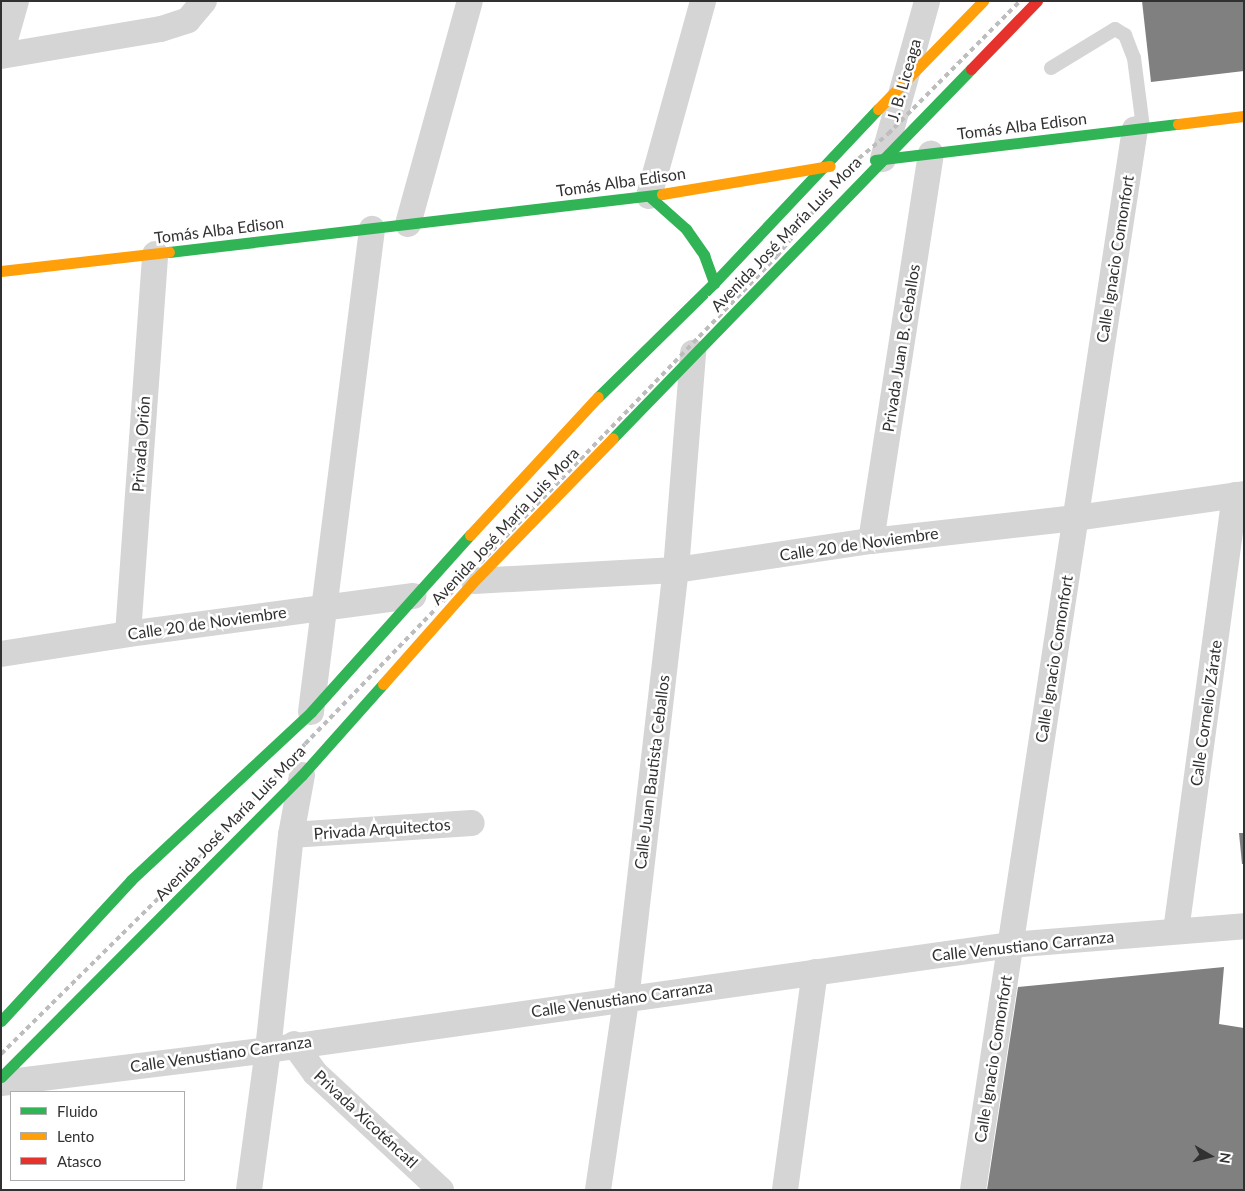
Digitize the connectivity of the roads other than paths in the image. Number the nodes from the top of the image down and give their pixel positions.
1 (16, 1) edge
2 (204, 1) edge
3 (470, 1) edge
4 (703, 1) edge
5 (927, 1) edge
6 (983, 1) edge
7 (1037, 1) edge
8 (1, 55) edge
9 (1051, 68) dead end
10 (905, 80) junction
11 (1244, 116) edge
12 (1139, 128) junction
13 (931, 154) junction
14 (875, 160) junction
15 (843, 165) dead end
16 (825, 167) junction
17 (648, 196) junction
18 (408, 224) junction
19 (372, 229) junction
20 (155, 254) junction
21 (1, 272) edge
22 (714, 283) junction
23 (692, 354) junction
24 (1240, 494) edge
25 (1076, 518) junction
26 (871, 541) junction
27 (676, 570) junction
28 (474, 581) junction
29 (413, 596) junction
30 (323, 607) junction
31 (128, 634) junction
32 (1, 654) edge
33 (311, 712) junction
34 (302, 775) junction
35 (472, 823) dead end
36 (291, 835) junction
37 (1244, 926) edge
38 (1176, 931) junction
39 (1010, 945) junction
40 (815, 972) junction
41 (626, 1000) junction
42 (1, 1021) edge
43 (294, 1044) junction
44 (268, 1050) junction
45 (1, 1077) edge
46 (1, 1084) edge
47 (249, 1190) edge
48 (441, 1190) edge
49 (598, 1190) edge
50 (785, 1190) edge
51 (973, 1190) edge

1 - 8 street
2 - 8 street
3 - 18 street
4 - 17 street
5 - 10 street, J. B. Liceaga
6 - 10 street, Avenida José María Luis Mora
7 - 14 street, Avenida José María Luis Mora
9 - 12 lane
10 - 14 street, J. B. Liceaga
10 - 16 street, Avenida José María Luis Mora
11 - 12 street, Tomás Alba Edison
12 - 13 street, Tomás Alba Edison
12 - 25 street, Calle Ignacio Comonfort
13 - 14 street, Tomás Alba Edison
13 - 26 street, Privada Juan B. Ceballos
14 - 23 street, Avenida José María Luis Mora
15 - 16 street, Tomás Alba Edison
16 - 17 street, Tomás Alba Edison
16 - 22 street, Avenida José María Luis Mora
17 - 18 street, Tomás Alba Edison
17 - 22 street
18 - 19 street, Tomás Alba Edison
19 - 20 street, Tomás Alba Edison
19 - 30 street
20 - 21 street, Tomás Alba Edison
20 - 31 street, Privada Orión
22 - 29 street, Avenida José María Luis Mora
23 - 27 street, Calle Juan Bautista Ceballos
23 - 28 street, Avenida José María Luis Mora
24 - 25 street, Calle 20 de Noviembre
24 - 38 street, Calle Cornelio Zárate
25 - 26 street, Calle 20 de Noviembre
25 - 39 street, Calle Ignacio Comonfort
26 - 27 street, Calle 20 de Noviembre
27 - 28 street, Calle 20 de Noviembre
27 - 41 street, Calle Juan Bautista Ceballos
28 - 34 street, Avenida José María Luis Mora
29 - 30 street, Calle 20 de Noviembre
29 - 33 street, Avenida José María Luis Mora
30 - 31 street, Calle 20 de Noviembre
30 - 33 street
31 - 32 street, Calle 20 de Noviembre
33 - 42 street, Avenida José María Luis Mora
34 - 36 street
34 - 45 street, Avenida José María Luis Mora
35 - 36 street, Privada Arquitectos
36 - 44 street
37 - 38 street, Calle Venustiano Carranza
38 - 39 street, Calle Venustiano Carranza
39 - 40 street, Calle Venustiano Carranza
39 - 51 street, Calle Ignacio Comonfort
40 - 41 street, Calle Venustiano Carranza
40 - 50 street
41 - 43 street, Calle Venustiano Carranza
41 - 49 street, Calle Juan Bautista Ceballos
43 - 44 street, Calle Venustiano Carranza
43 - 48 street, Privada Xicoténcatl
44 - 46 street, Calle Venustiano Carranza
44 - 47 street

